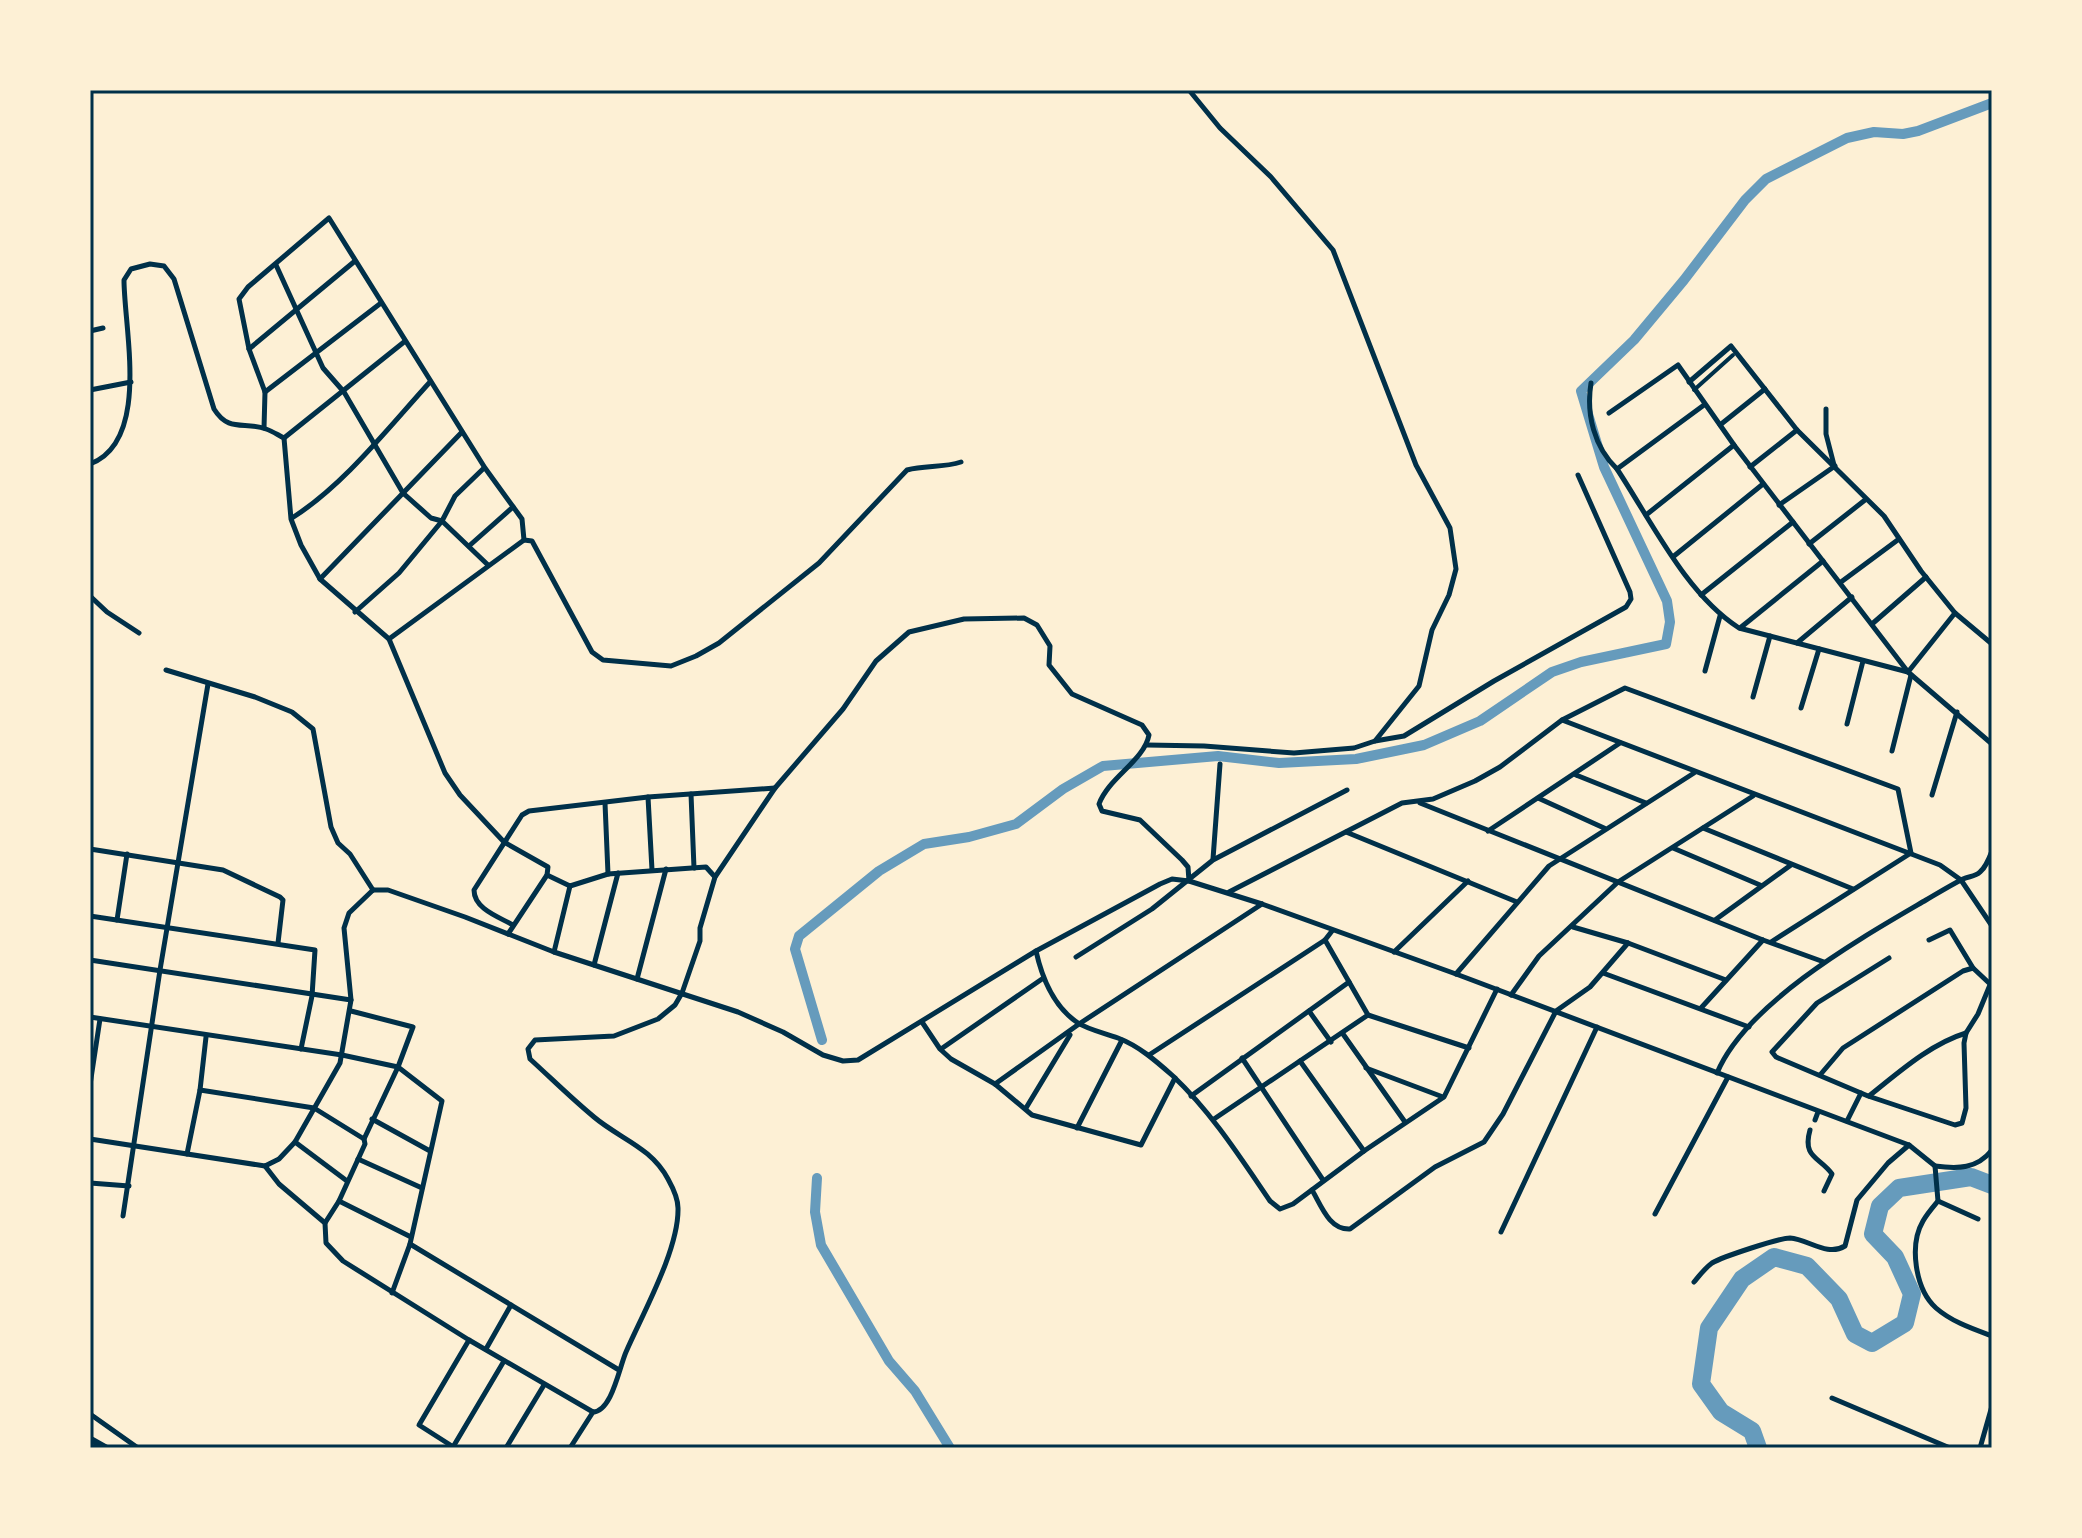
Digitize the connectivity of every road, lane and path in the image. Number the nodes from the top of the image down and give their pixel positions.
1 (1189, 90) edge
2 (355, 261) junction
3 (276, 265) junction
4 (381, 303) junction
5 (295, 309) junction
6 (103, 328) dead end
7 (90, 331) edge
8 (404, 342) junction
9 (249, 349) junction
10 (316, 352) junction
11 (1733, 355) dead end
12 (131, 382) junction
13 (430, 382) junction
14 (1689, 382) junction
15 (1591, 383) dead end
16 (1765, 389) junction
17 (90, 390) edge
18 (1694, 390) junction
19 (265, 392) junction
20 (344, 392) junction
21 (1704, 405) junction
22 (1826, 409) dead end
23 (1609, 413) dead end
24 (1720, 425) junction
25 (264, 428) junction
26 (1797, 430) junction
27 (462, 432) junction
28 (284, 438) junction
29 (376, 443) junction
30 (1734, 445) junction
31 (961, 462) dead end
32 (90, 464) edge
33 (1835, 466) junction
34 (1750, 467) junction
35 (485, 468) junction
36 (1617, 469) junction
37 (1578, 475) dead end
38 (1763, 484) junction
39 (403, 493) junction
40 (1866, 500) junction
41 (1779, 505) junction
42 (513, 507) junction
43 (1646, 515) junction
44 (291, 519) junction
45 (442, 521) junction
46 (1793, 522) junction
47 (1899, 539) junction
48 (524, 540) junction
49 (1809, 544) junction
50 (469, 546) junction
51 (1674, 556) junction
52 (1823, 561) junction
53 (488, 565) junction
54 (1926, 577) junction
55 (320, 579) junction
56 (1841, 582) junction
57 (1701, 595) junction
58 (90, 596) edge
59 (1852, 597) junction
60 (355, 612) junction
61 (1955, 613) junction
62 (1720, 616) junction
63 (1872, 624) junction
64 (1739, 628) junction
65 (139, 633) dead end
66 (1770, 636) junction
67 (389, 639) junction
68 (1797, 643) junction
69 (1992, 644) edge
70 (1819, 649) junction
71 (1863, 661) junction
72 (166, 670) dead end
73 (1705, 671) dead end
74 (1910, 674) junction
75 (208, 684) junction
76 (1753, 697) dead end
77 (1801, 708) dead end
78 (1957, 712) junction
79 (1562, 720) junction
80 (1847, 724) dead end
81 (1375, 741) junction
82 (1620, 743) junction
83 (1992, 744) edge
84 (1147, 745) junction
85 (1892, 751) dead end
86 (1220, 764) dead end
87 (1694, 773) junction
88 (1575, 774) junction
89 (775, 788) junction
90 (1347, 790) dead end
91 (691, 794) junction
92 (1932, 795) dead end
93 (1754, 796) junction
94 (648, 797) junction
95 (1538, 798) junction
96 (1418, 802) junction
97 (605, 803) junction
98 (1646, 803) junction
99 (1605, 828) junction
100 (1703, 828) junction
101 (1488, 831) junction
102 (1346, 832) junction
103 (504, 842) junction
104 (1672, 848) junction
105 (90, 849) edge
106 (1992, 851) edge
107 (1911, 853) junction
108 (127, 854) junction
109 (1559, 859) junction
110 (1213, 860) junction
111 (177, 864) junction
112 (1792, 864) junction
113 (694, 868) junction
114 (666, 869) junction
115 (652, 870) junction
116 (618, 873) junction
117 (608, 874) junction
118 (547, 875) junction
119 (715, 877) junction
120 (1961, 880) junction
121 (1189, 881) junction
122 (1468, 881) junction
123 (1618, 882) junction
124 (1760, 885) junction
125 (570, 886) junction
126 (1853, 889) junction
127 (373, 890) junction
128 (1228, 892) junction
129 (1517, 902) junction
130 (1262, 904) junction
131 (90, 916) edge
132 (117, 920) junction
133 (1714, 920) junction
134 (513, 925) junction
135 (1992, 926) edge
136 (1573, 927) junction
137 (167, 928) junction
138 (1332, 931) junction
139 (508, 934) junction
140 (1325, 940) junction
141 (1763, 940) junction
142 (1929, 940) dead end
143 (1771, 942) junction
144 (278, 943) junction
145 (1628, 943) junction
146 (1036, 951) junction
147 (554, 952) junction
148 (1394, 952) junction
149 (1076, 957) dead end
150 (1889, 958) dead end
151 (90, 960) edge
152 (1824, 962) junction
153 (594, 965) junction
154 (1973, 968) junction
155 (160, 970) junction
156 (1603, 973) junction
157 (1456, 974) junction
158 (637, 979) junction
159 (1042, 979) junction
160 (1726, 980) junction
161 (1349, 982) junction
162 (1990, 982) edge
163 (1497, 989) junction
164 (682, 993) junction
165 (1511, 995) junction
166 (312, 996) junction
167 (351, 1000) junction
168 (1701, 1008) junction
169 (351, 1011) junction
170 (1309, 1011) junction
171 (1556, 1011) junction
172 (1368, 1015) junction
173 (90, 1017) edge
174 (100, 1019) junction
175 (922, 1022) junction
176 (1079, 1024) junction
177 (151, 1027) junction
178 (1597, 1027) junction
179 (1749, 1027) junction
180 (1072, 1031) junction
181 (1966, 1033) junction
182 (1343, 1034) junction
183 (206, 1037) junction
184 (1122, 1040) junction
185 (1331, 1042) junction
186 (1469, 1048) junction
187 (301, 1049) junction
188 (940, 1049) junction
189 (342, 1055) junction
190 (1149, 1055) junction
191 (1242, 1058) junction
192 (1300, 1061) junction
193 (398, 1067) junction
194 (1364, 1067) junction
195 (1717, 1073) junction
196 (1820, 1075) junction
197 (1728, 1077) junction
198 (1175, 1078) junction
199 (995, 1084) junction
200 (90, 1085) edge
201 (1262, 1085) junction
202 (200, 1090) junction
203 (1865, 1095) junction
204 (1191, 1096) junction
205 (1444, 1097) junction
206 (314, 1108) junction
207 (1026, 1108) junction
208 (1818, 1112) junction
209 (372, 1119) junction
210 (1214, 1119) junction
211 (1815, 1120) dead end
212 (1847, 1121) junction
213 (1405, 1122) junction
214 (1077, 1128) junction
215 (1810, 1130) dead end
216 (90, 1139) edge
217 (364, 1139) junction
218 (295, 1142) junction
219 (135, 1145) junction
220 (1909, 1145) junction
221 (1992, 1150) edge
222 (430, 1151) junction
223 (1364, 1151) junction
224 (187, 1154) junction
225 (358, 1159) junction
226 (265, 1166) junction
227 (1935, 1166) junction
228 (1323, 1180) junction
229 (347, 1181) junction
230 (90, 1183) edge
231 (129, 1186) junction
232 (422, 1188) junction
233 (1312, 1190) junction
234 (1824, 1191) dead end
235 (339, 1201) junction
236 (1938, 1201) junction
237 (1655, 1214) dead end
238 (123, 1216) dead end
239 (1978, 1219) dead end
240 (325, 1223) junction
241 (1501, 1232) dead end
242 (410, 1240) junction
243 (1694, 1282) dead end
244 (392, 1293) junction
245 (511, 1305) junction
246 (1992, 1337) edge
247 (469, 1340) junction
248 (486, 1349) junction
249 (504, 1361) junction
250 (619, 1370) junction
251 (544, 1385) junction
252 (1832, 1398) dead end
253 (1992, 1406) edge
254 (593, 1412) junction
255 (90, 1414) edge
256 (90, 1439) edge
257 (454, 1447) edge
258 (106, 1448) edge
259 (138, 1448) edge
260 (506, 1448) edge
261 (570, 1448) edge
262 (1950, 1448) edge
263 (1980, 1448) edge

1 - 81 street
2 - 3 street
2 - 4 street
2 - 5 street
3 - 5 street
3 - 9 street
4 - 8 street
4 - 10 street
5 - 9 street
5 - 10 street
6 - 7 street
8 - 13 street
8 - 20 street
9 - 19 street
10 - 19 street
10 - 20 street
11 - 18 street
12 - 17 street
12 - 25 street
12 - 32 street
13 - 27 street
13 - 29 street
14 - 16 street
14 - 18 street
14 - 23 street
15 - 36 street
16 - 24 street
16 - 26 street
18 - 21 street
19 - 25 street
20 - 28 street
20 - 29 street
21 - 24 street
21 - 36 street
22 - 33 street
24 - 30 street
25 - 28 street
26 - 33 street
26 - 34 street
27 - 35 street
27 - 39 street
28 - 44 street
29 - 39 street
29 - 44 street
30 - 34 street
30 - 43 street
31 - 48 street
33 - 40 street
33 - 41 street
34 - 38 street
35 - 42 street
35 - 45 street
36 - 43 street
37 - 81 street
38 - 41 street
38 - 51 street
39 - 45 street
39 - 55 street
40 - 47 street
40 - 49 street
41 - 46 street
42 - 48 street
42 - 50 street
43 - 51 street
44 - 55 street
45 - 50 street
45 - 60 street
46 - 49 street
46 - 57 street
47 - 54 street
47 - 56 street
48 - 53 street
49 - 52 street
50 - 53 street
51 - 57 street
52 - 56 street
52 - 64 street
53 - 67 street
54 - 61 street
54 - 63 street
55 - 60 street
56 - 59 street
57 - 62 street
58 - 65 street
59 - 63 street
59 - 68 street
60 - 67 street
61 - 69 street
61 - 74 street
62 - 64 street
62 - 73 street
63 - 74 street
64 - 66 street
66 - 68 street
66 - 76 street
67 - 103 street
68 - 70 street
70 - 71 street
70 - 77 street
71 - 74 street
71 - 80 street
72 - 75 street
74 - 78 street
74 - 85 street
75 - 111 street
75 - 127 street
78 - 83 street
78 - 92 street
79 - 82 street
79 - 96 street
79 - 107 street
81 - 84 street
82 - 87 street
82 - 88 street
84 - 89 street
84 - 121 street
86 - 110 street
87 - 93 street
87 - 98 street
88 - 95 street
88 - 98 street
89 - 91 street
89 - 119 street
90 - 110 street
91 - 94 street
91 - 113 street
93 - 100 street
93 - 107 street
94 - 97 street
94 - 115 street
95 - 99 street
95 - 101 street
96 - 101 street
96 - 102 street
97 - 103 street
97 - 117 street
98 - 99 street
99 - 109 street
100 - 104 street
100 - 112 street
101 - 109 street
102 - 122 street
102 - 128 street
103 - 118 street
103 - 134 street
104 - 123 street
104 - 124 street
105 - 108 street
106 - 120 street
107 - 120 street
107 - 126 street
108 - 111 street
108 - 132 street
109 - 123 street
109 - 129 street
110 - 121 street
111 - 137 street
111 - 144 street
112 - 124 street
112 - 126 street
113 - 114 street
113 - 119 street
114 - 115 street
114 - 158 street
115 - 116 street
116 - 117 street
116 - 153 street
117 - 125 street
118 - 125 street
118 - 134 street
119 - 164 street
120 - 135 street
120 - 152 street
121 - 128 street
121 - 146 street
121 - 149 street
122 - 129 street
122 - 148 street
123 - 133 street
123 - 136 street
124 - 133 street
125 - 147 street
126 - 143 street
127 - 139 street
127 - 167 street
128 - 130 street
129 - 157 street
130 - 138 street
130 - 176 street
131 - 132 street
132 - 137 street
133 - 141 street
134 - 139 street
136 - 145 street
136 - 165 street
137 - 144 street
137 - 155 street
138 - 140 street
138 - 148 street
139 - 147 street
140 - 161 street
140 - 190 street
141 - 143 street
141 - 160 street
142 - 154 street
143 - 152 street
144 - 166 street
145 - 156 street
145 - 160 street
146 - 159 street
146 - 175 street
147 - 153 street
148 - 157 street
150 - 196 street
151 - 155 street
152 - 179 street
153 - 158 street
154 - 162 street
154 - 196 street
155 - 166 street
155 - 177 street
156 - 168 street
156 - 171 street
157 - 163 street
158 - 164 street
159 - 176 street
159 - 188 street
160 - 168 street
161 - 170 street
161 - 172 street
162 - 181 street
163 - 165 street
163 - 186 street
164 - 175 street
164 - 250 street
165 - 171 street
166 - 167 street
166 - 187 street
167 - 169 street
168 - 179 street
169 - 189 street
169 - 193 street
170 - 185 street
170 - 191 street
171 - 178 street
171 - 233 street
172 - 182 street
172 - 186 street
173 - 174 street
174 - 177 street
174 - 200 street
175 - 188 street
176 - 180 street
176 - 184 street
177 - 183 street
177 - 219 street
178 - 195 street
178 - 241 street
179 - 195 street
180 - 199 street
180 - 207 street
181 - 203 street
181 - 203 street
182 - 185 street
182 - 194 street
183 - 187 street
183 - 202 street
184 - 190 street
184 - 214 street
185 - 192 street
186 - 205 street
187 - 189 street
188 - 199 street
189 - 193 street
189 - 206 street
190 - 198 street
191 - 201 street
191 - 204 street
192 - 201 street
192 - 223 street
193 - 209 street
193 - 222 street
194 - 205 street
194 - 213 street
195 - 197 street
196 - 203 street
197 - 208 street
197 - 237 street
198 - 204 street
198 - 214 street
199 - 207 street
201 - 210 street
201 - 228 street
202 - 206 street
202 - 224 street
203 - 212 street
204 - 210 street
205 - 213 street
206 - 217 street
206 - 218 street
207 - 214 street
208 - 211 street
208 - 212 street
209 - 217 street
209 - 222 street
210 - 233 street
212 - 220 street
213 - 223 street
215 - 234 street
216 - 219 street
217 - 225 street
218 - 226 street
218 - 229 street
219 - 224 street
219 - 231 street
220 - 227 street
220 - 243 street
221 - 227 street
222 - 232 street
223 - 228 street
224 - 226 street
225 - 229 street
225 - 232 street
226 - 240 street
227 - 236 street
228 - 233 street
229 - 235 street
230 - 231 street
231 - 238 street
232 - 242 street
235 - 240 street
235 - 242 street
236 - 239 street
236 - 246 street
240 - 244 street
242 - 244 street
242 - 245 street
244 - 247 street
245 - 248 street
245 - 250 street
247 - 248 street
247 - 257 street
248 - 249 street
249 - 251 street
249 - 257 street
250 - 254 street
251 - 254 street
251 - 260 street
252 - 262 street
253 - 263 street
254 - 261 street
255 - 259 street
256 - 258 street

